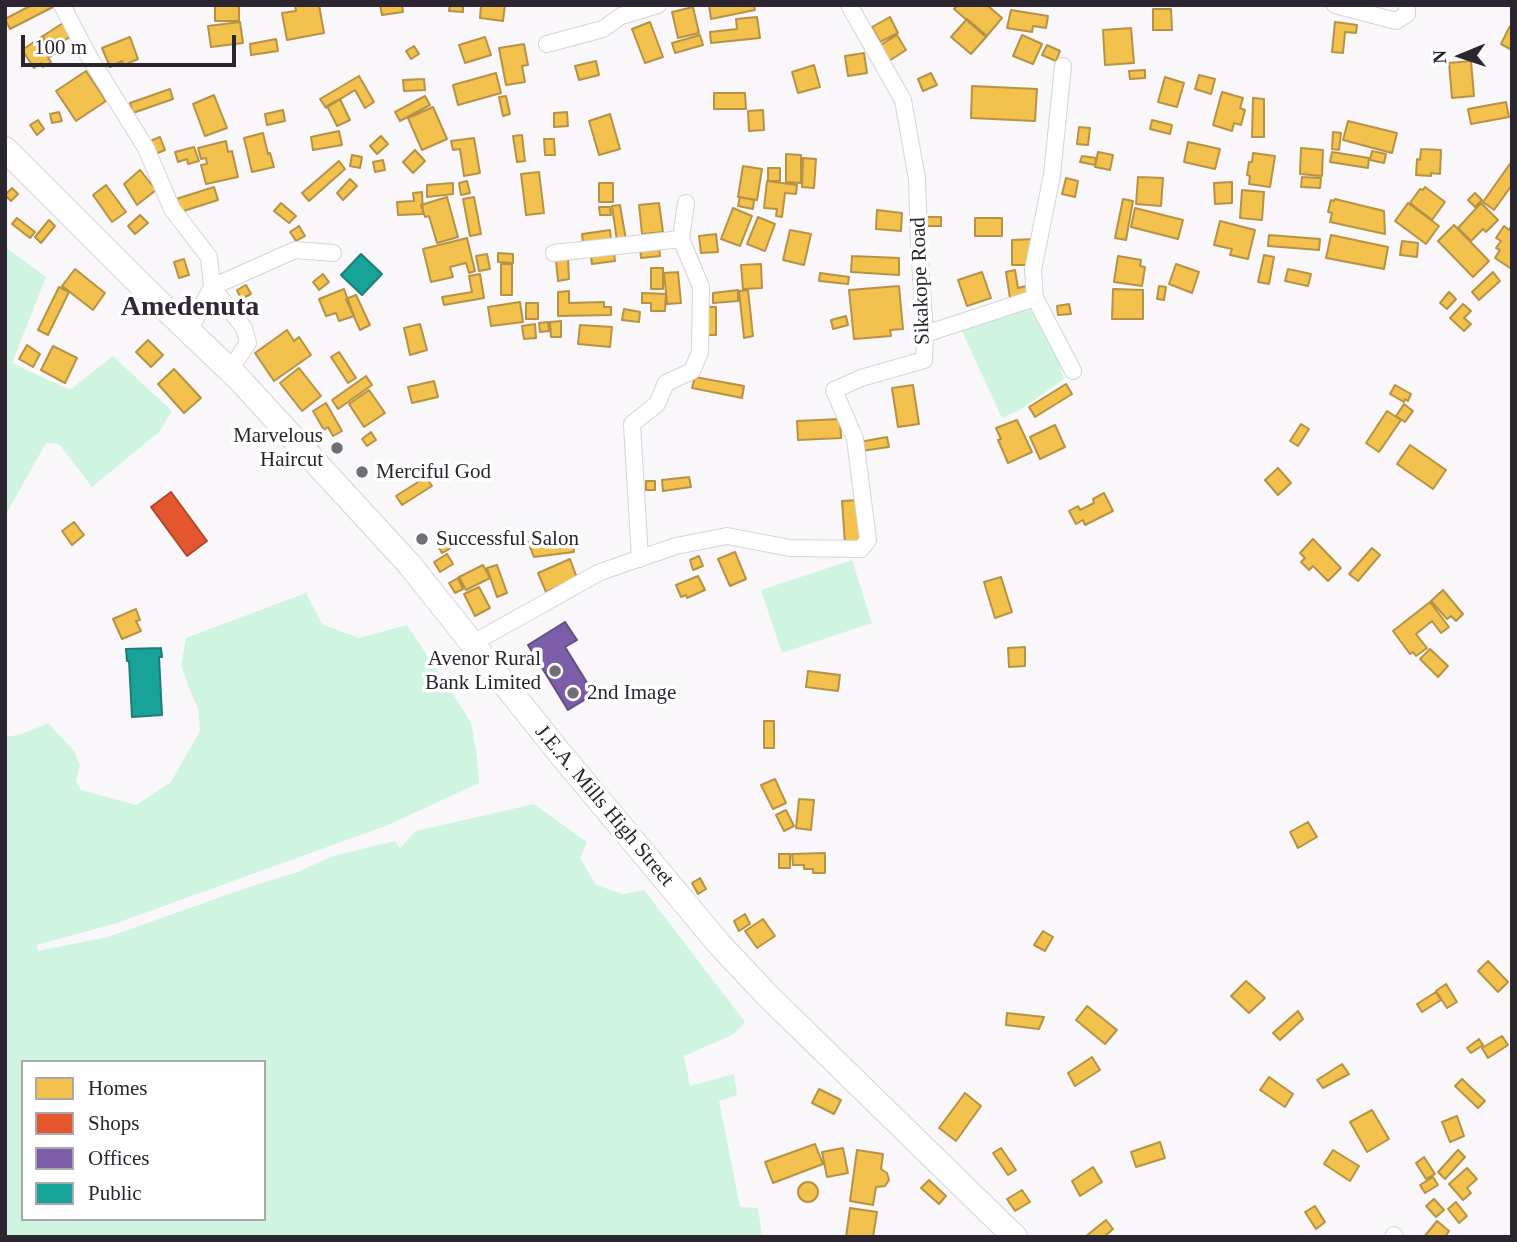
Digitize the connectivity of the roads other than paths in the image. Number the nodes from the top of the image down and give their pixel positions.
1 (62, 5) edge
2 (658, 5) edge
3 (849, 5) edge
4 (1335, 5) edge
5 (1407, 5) edge
6 (547, 44) dead end
7 (1063, 66) dead end
8 (5, 149) edge
9 (686, 203) dead end
10 (681, 239) junction
11 (333, 253) dead end
12 (554, 253) dead end
13 (212, 287) junction
14 (1035, 298) junction
15 (189, 331) junction
16 (925, 334) junction
17 (230, 370) junction
18 (1073, 371) dead end
19 (640, 559) junction
20 (473, 643) junction
21 (1015, 1237) edge

1 - 13 street
2 - 6 street
3 - 16 street, Sikakope Road
4 - 5 street
7 - 14 street
8 - 15 highway, J.E.A. Mills High Street
9 - 10 street
10 - 12 street
10 - 19 street
11 - 13 street
13 - 15 street
13 - 17 street
14 - 16 street
14 - 18 street
15 - 17 highway, J.E.A. Mills High Street
16 - 19 street, Sikakope Road
17 - 20 highway, J.E.A. Mills High Street
19 - 20 street, Sikakope Road
20 - 21 highway, J.E.A. Mills High Street

